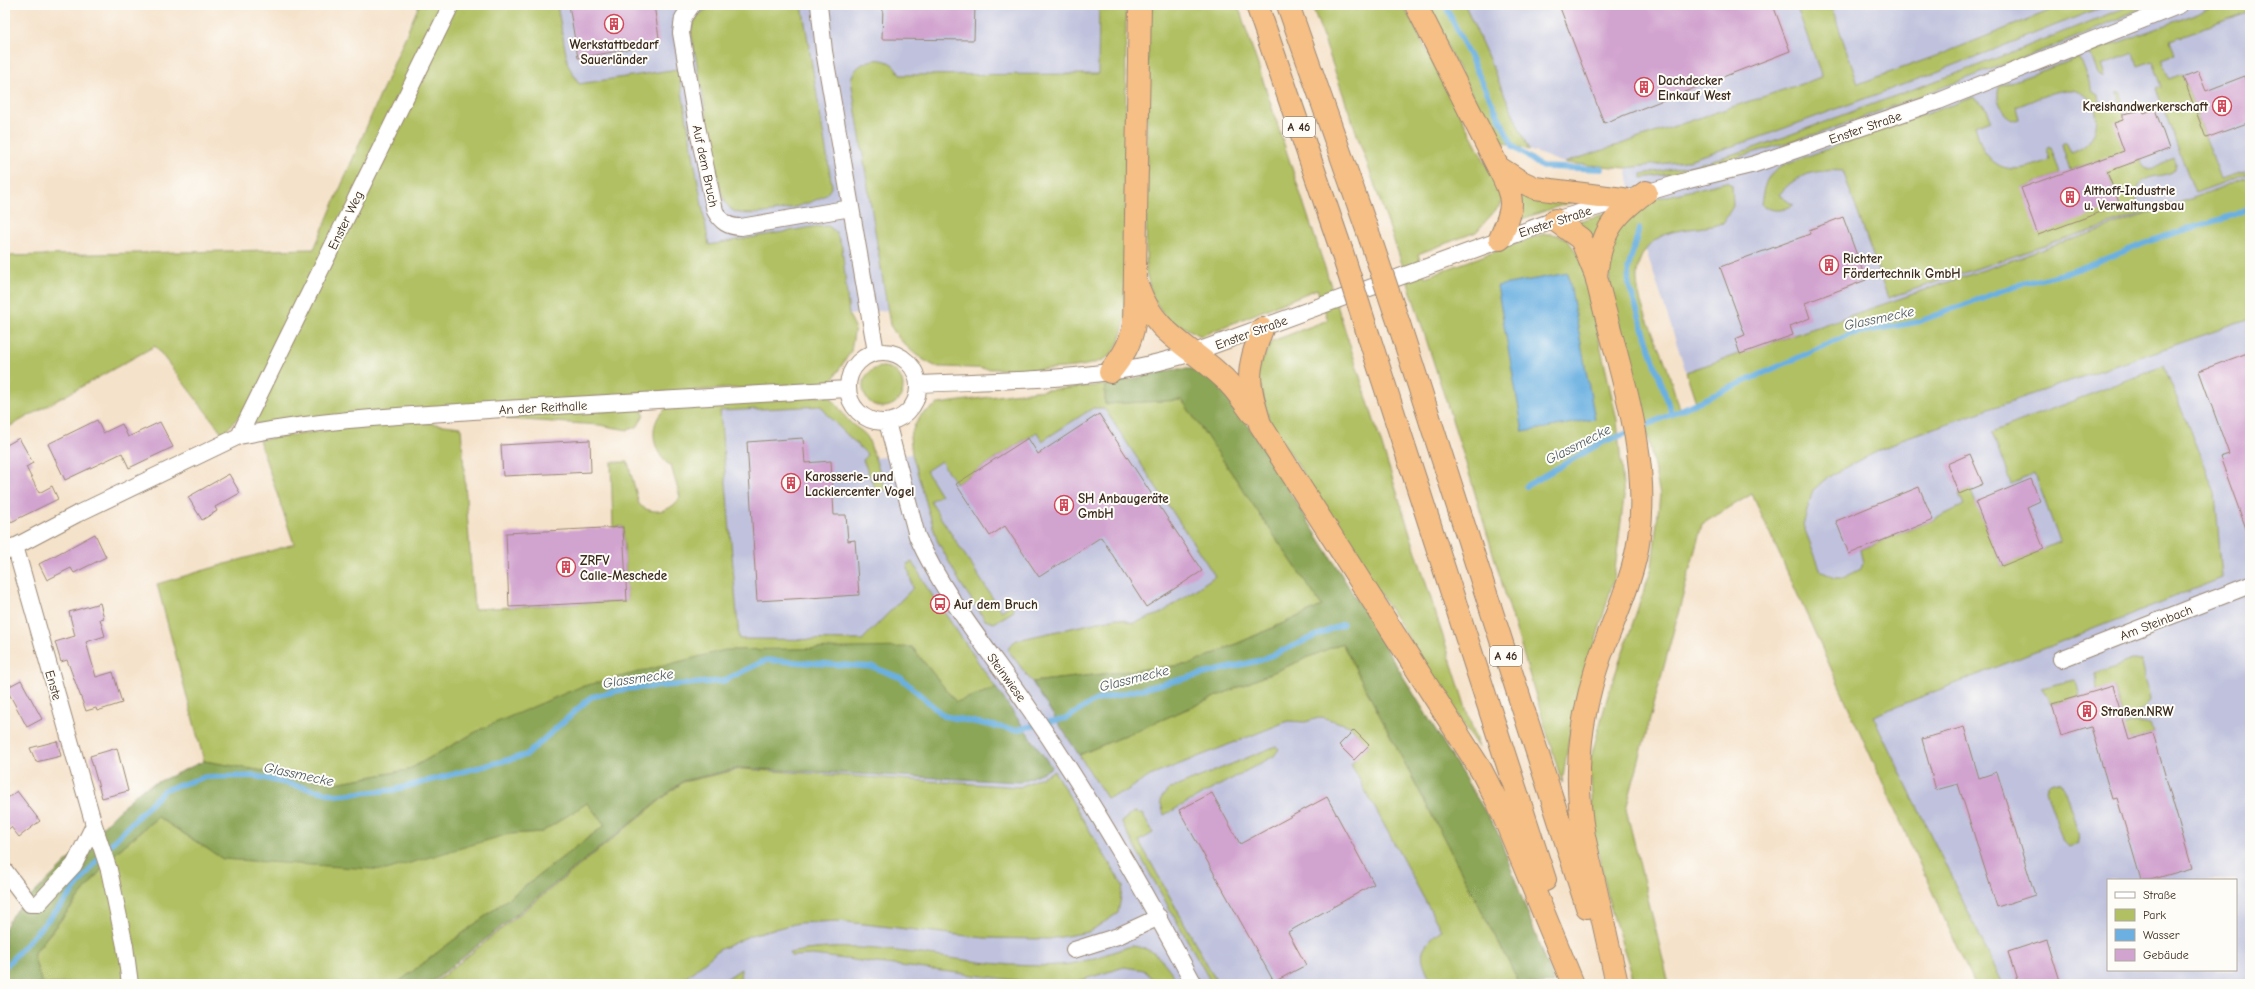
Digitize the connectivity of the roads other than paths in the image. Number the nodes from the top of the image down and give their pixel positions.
1 (451, 5) edge
2 (692, 5) edge
3 (819, 5) edge
4 (1140, 5) edge
5 (1257, 5) edge
6 (1288, 5) edge
7 (1416, 5) edge
8 (2180, 5) edge
9 (1498, 167) junction
10 (1646, 192) junction
11 (1623, 199) junction
12 (851, 208) junction
13 (1555, 220) junction
14 (1500, 239) junction
15 (1596, 276) junction
16 (1135, 278) junction
17 (1262, 329) junction
18 (876, 352) junction
19 (1192, 353) junction
20 (1110, 372) junction
21 (918, 384) junction
22 (847, 389) junction
23 (887, 422) junction
24 (1260, 424) junction
25 (239, 436) junction
26 (10, 549) edge
27 (2250, 585) edge
28 (2062, 659) dead end
29 (94, 825) junction
30 (5, 871) edge
31 (1159, 917) junction
32 (1074, 950) dead end
33 (130, 984) edge
34 (1194, 984) edge
35 (1573, 984) edge
36 (1578, 984) edge
37 (1612, 984) edge
38 (1617, 984) edge

1 - 25 street, Enster Weg
2 - 12 street, Auf dem Bruch
3 - 12 street
4 - 16 highway
5 - 36 highway, A 46, bridge
6 - 37 highway, A 46, bridge
7 - 9 highway
8 - 10 street, Enster Straße
9 - 11 highway
9 - 14 highway
10 - 11 street, Enster Straße
10 - 15 highway
11 - 13 street, Enster Straße
12 - 18 street
13 - 14 street, Enster Straße
13 - 15 highway
14 - 17 street, Enster Straße
15 - 38 highway
16 - 19 highway
16 - 20 highway
17 - 19 street, Enster Straße
17 - 24 highway
18 - 21 street
18 - 22 street
19 - 20 street, Enster Straße
19 - 24 highway
20 - 21 street, Enster Straße
21 - 23 street
22 - 23 street
22 - 25 street, An der Reithalle
23 - 31 street, Steinwiese
24 - 35 highway
25 - 26 street, Enste
26 - 29 street, Enste
27 - 28 street, Am Steinbach
29 - 30 street
29 - 33 street, Enste
31 - 32 street
31 - 34 street, Steinwiese

